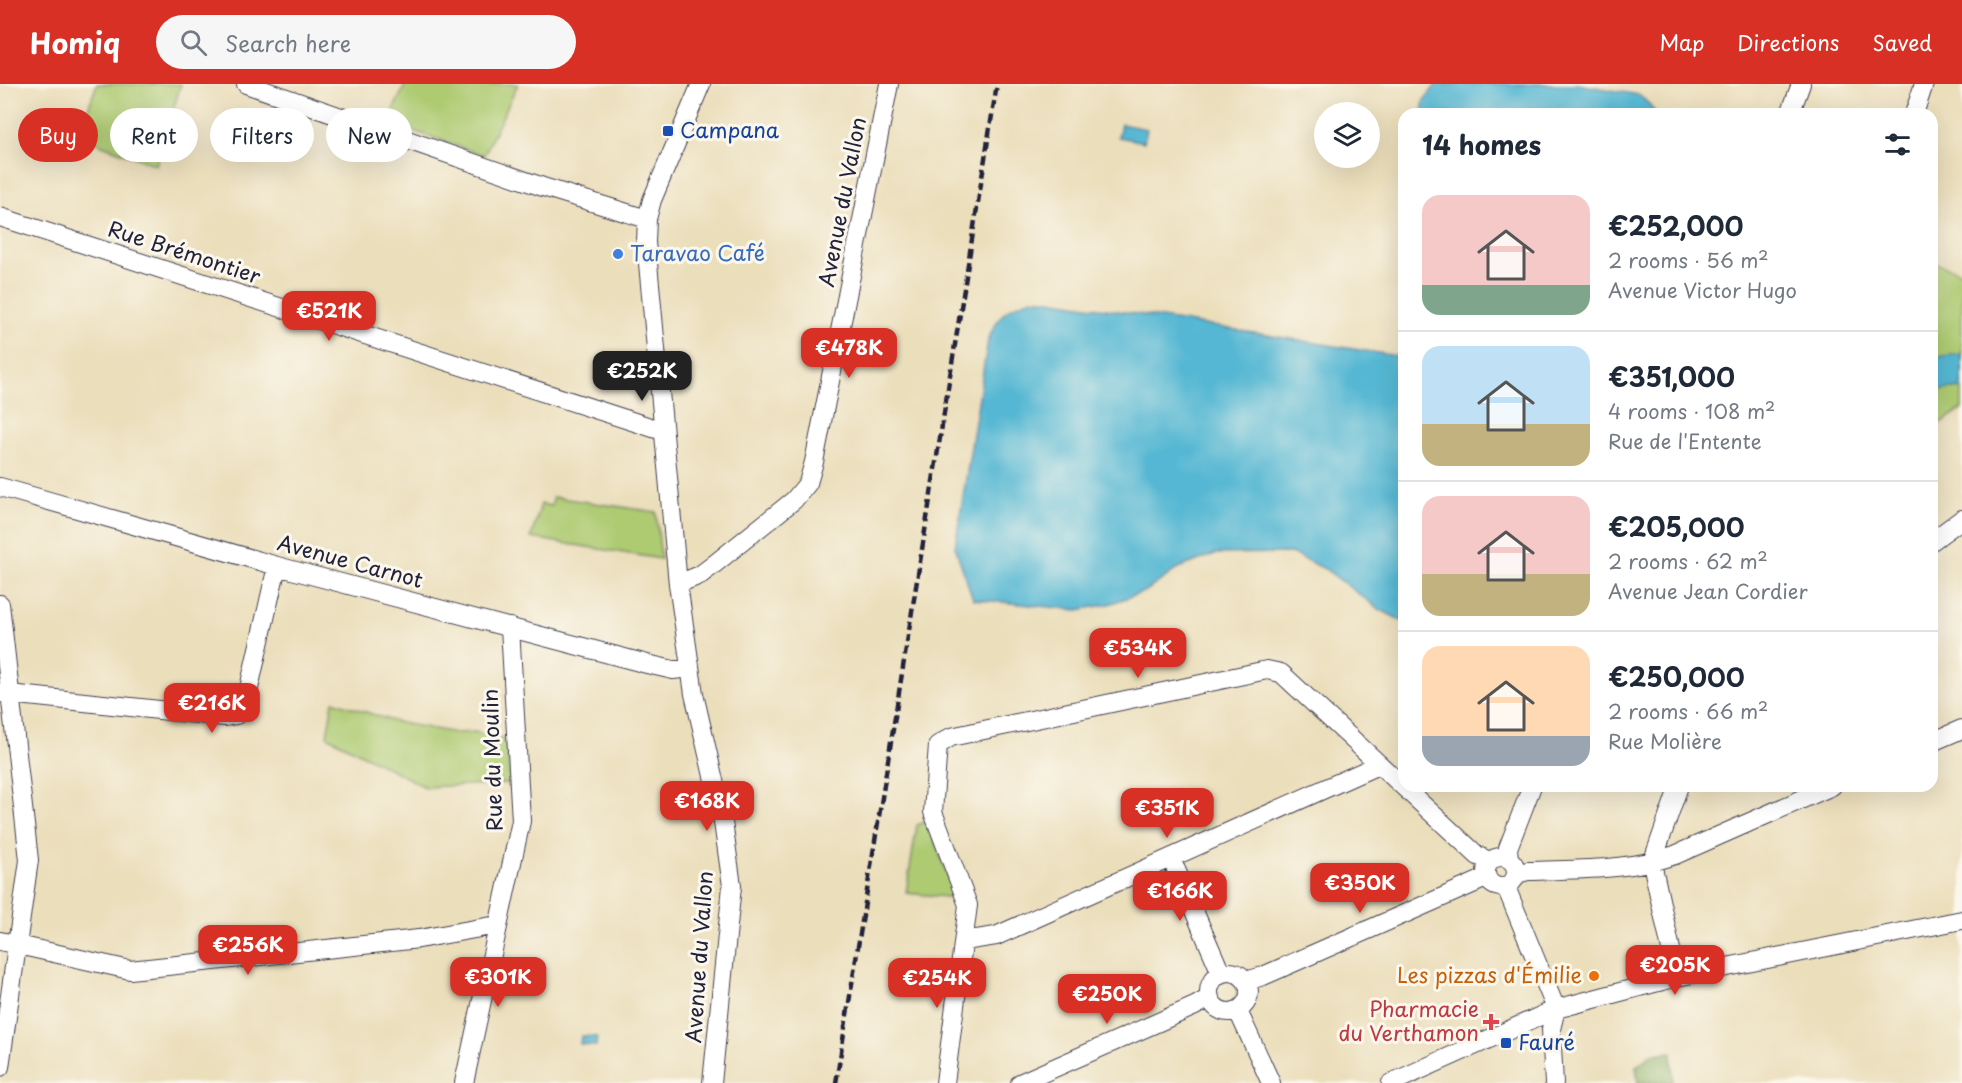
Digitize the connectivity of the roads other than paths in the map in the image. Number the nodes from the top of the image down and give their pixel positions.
1 (246, 84) edge
2 (701, 84) edge
3 (890, 84) edge
4 (1801, 84) edge
5 (1924, 84) edge
6 (1792, 108) edge
7 (1916, 108) edge
8 (0, 217) edge
9 (647, 219) junction
10 (663, 428) junction
11 (0, 487) edge
12 (1962, 519) edge
13 (1938, 537) edge
14 (277, 566) junction
15 (678, 584) junction
16 (0, 604) edge
17 (510, 627) junction
18 (690, 668) junction
19 (5, 693) edge
20 (1962, 729) edge
21 (1938, 739) edge
22 (1378, 765) junction
23 (1398, 783) edge
24 (1408, 792) edge
25 (1530, 792) edge
26 (1677, 792) edge
27 (1818, 792) edge
28 (1171, 858) junction
29 (1652, 863) junction
30 (1488, 870) junction
31 (1510, 873) junction
32 (1962, 920) edge
33 (497, 925) junction
34 (964, 941) junction
35 (8, 943) edge
36 (1221, 973) junction
37 (1677, 977) junction
38 (1246, 981) junction
39 (1209, 998) junction
40 (1556, 1010) junction
41 (1238, 1011) junction
42 (0, 1067) edge
43 (1421, 1077) edge
44 (464, 1083) edge
45 (712, 1083) edge
46 (945, 1083) edge
47 (1020, 1083) edge
48 (1271, 1083) edge
49 (1391, 1083) edge
50 (1554, 1083) edge

1 - 9 street
2 - 9 street
3 - 15 street, Avenue du Vallon
4 - 6 street
5 - 7 street
8 - 10 street, Rue Brémontier
9 - 10 street
10 - 15 street
11 - 14 street, Avenue Carnot
12 - 13 street
14 - 17 street, Avenue Carnot
14 - 19 street
15 - 18 street, Avenue du Vallon
16 - 19 street
17 - 18 street, Avenue Carnot
17 - 33 street, Rue du Moulin
18 - 45 street, Avenue du Vallon
19 - 35 street
20 - 21 street
22 - 23 street
22 - 28 street
22 - 34 street
24 - 30 street
25 - 31 street
26 - 29 street
27 - 29 street
28 - 34 street
28 - 36 street
29 - 31 street
29 - 37 street
30 - 31 street
30 - 31 street
30 - 38 street
31 - 40 street
32 - 37 street
33 - 35 street
33 - 44 street, Rue du Moulin
34 - 46 street
35 - 42 street
36 - 38 street
36 - 39 street
37 - 40 street
38 - 41 street
39 - 41 street
39 - 47 street
40 - 43 street
40 - 50 street
41 - 48 street
43 - 49 street

